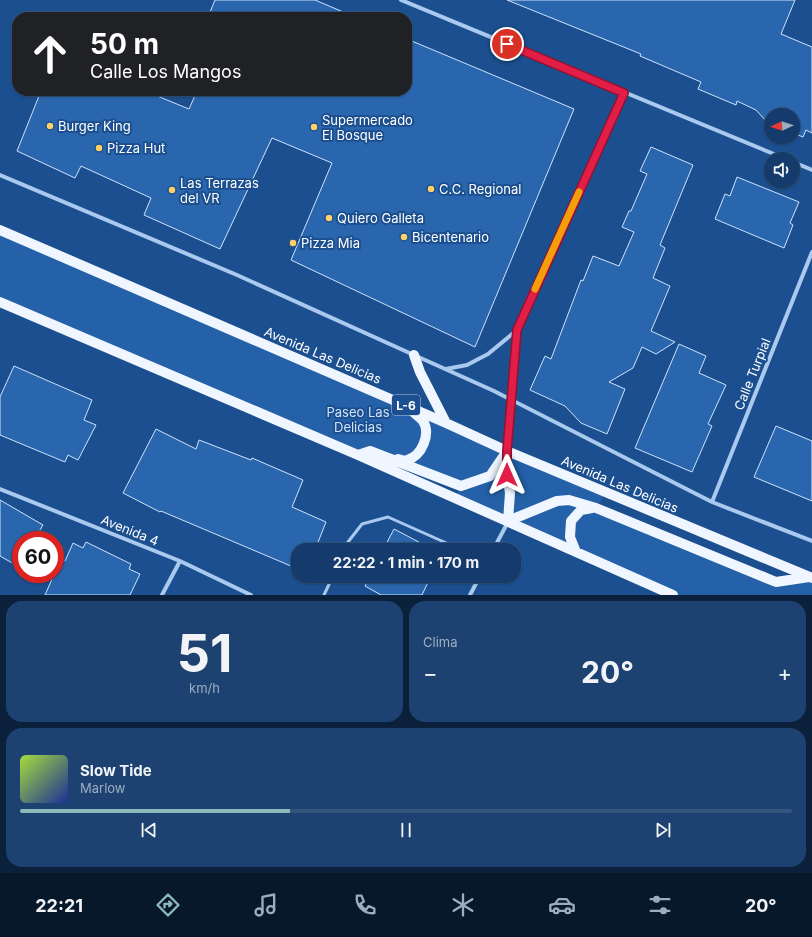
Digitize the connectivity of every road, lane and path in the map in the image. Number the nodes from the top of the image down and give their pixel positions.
1 (404, 1) edge
2 (624, 93) junction
3 (769, 152) edge
4 (800, 165) edge
5 (812, 170) edge
6 (0, 175) edge
7 (0, 230) edge
8 (812, 252) edge
9 (0, 302) edge
10 (517, 330) junction
11 (414, 355) junction
12 (446, 369) junction
13 (511, 400) junction
14 (406, 405) junction
15 (446, 423) junction
16 (507, 451) junction
17 (358, 455) junction
18 (388, 458) junction
19 (0, 489) edge
20 (712, 502) junction
21 (596, 508) junction
22 (508, 521) junction
23 (812, 541) edge
24 (348, 543) edge
25 (446, 543) edge
26 (497, 543) edge
27 (576, 552) junction
28 (180, 561) junction
29 (811, 578) edge
30 (330, 583) edge
31 (476, 583) edge
32 (162, 595) edge
33 (251, 595) edge
34 (324, 595) edge
35 (470, 595) edge
36 (672, 595) edge

1 - 2 street
2 - 3 street
2 - 10 street
4 - 5 street
6 - 11 street
7 - 14 main road, Avenida Las Delicias / L-6
8 - 20 street, Calle Turpial
9 - 17 main road
10 - 12 street
10 - 13 street
11 - 12 street
11 - 15 main road
12 - 13 street
13 - 16 street
13 - 20 street
14 - 15 main road, Avenida Las Delicias / L-6
14 - 18 main road
15 - 16 main road, Avenida Las Delicias / L-6
16 - 18 main road
16 - 22 main road
16 - 29 main road, Avenida Las Delicias / L-6
17 - 18 main road
17 - 22 main road
19 - 28 street, Avenida 4
20 - 23 street
21 - 22 main road
21 - 27 main road
21 - 29 main road
22 - 26 street
22 - 27 main road
24 - 25 lane
27 - 36 main road
28 - 32 street
28 - 33 street, Avenida 4
30 - 34 lane
31 - 35 street

